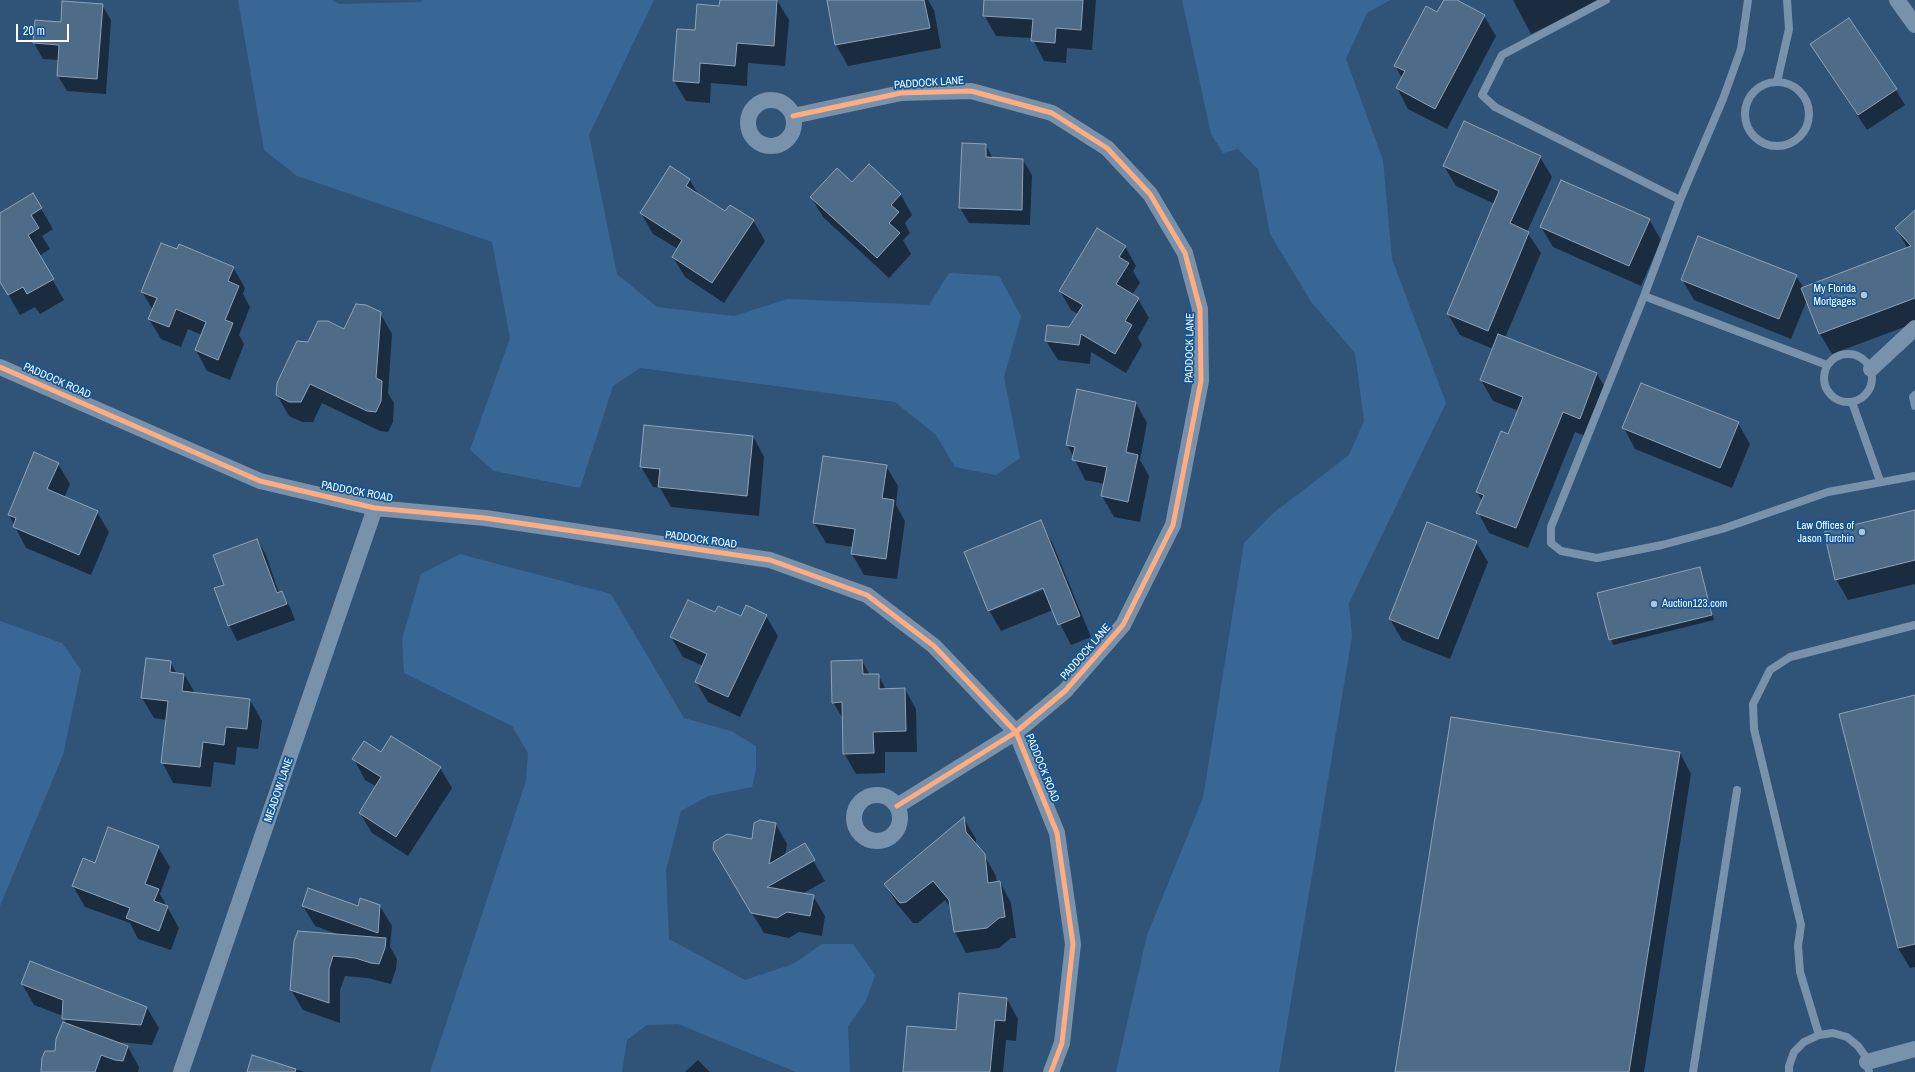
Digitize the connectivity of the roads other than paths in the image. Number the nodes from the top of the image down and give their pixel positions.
1 (1606, 0) edge
2 (1748, 0) edge
3 (1787, 0) edge
4 (1897, 0) edge
5 (1915, 25) edge
6 (1777, 82) junction
7 (793, 116) dead end
8 (1680, 200) junction
9 (1644, 296) junction
10 (1915, 328) edge
11 (1827, 365) junction
12 (0, 367) edge
13 (1871, 369) junction
14 (1915, 395) edge
15 (1852, 402) junction
16 (1915, 406) edge
17 (1915, 476) edge
18 (1880, 482) junction
19 (375, 508) junction
20 (1915, 625) edge
21 (1016, 732) junction
22 (1737, 790) dead end
23 (897, 806) dead end
24 (1819, 1034) junction
25 (1915, 1049) edge
26 (1868, 1067) edge
27 (181, 1072) edge
28 (1051, 1072) edge
29 (1692, 1072) edge
30 (1789, 1072) edge

1 - 8 lane
2 - 8 lane
3 - 6 lane
4 - 5 street
6 - 6 lane
7 - 21 street, PADDOCK LANE
8 - 9 lane
9 - 11 lane
9 - 18 lane
10 - 13 street
11 - 13 lane
11 - 15 lane
12 - 19 street, PADDOCK ROAD
13 - 15 lane
14 - 16 lane
15 - 18 lane
17 - 18 lane
19 - 21 street, PADDOCK ROAD
19 - 27 street, MEADOW LANE
20 - 24 lane
21 - 23 street, PADDOCK LANE
21 - 28 street, PADDOCK ROAD
22 - 29 lane
24 - 26 lane
24 - 30 lane
25 - 26 street

